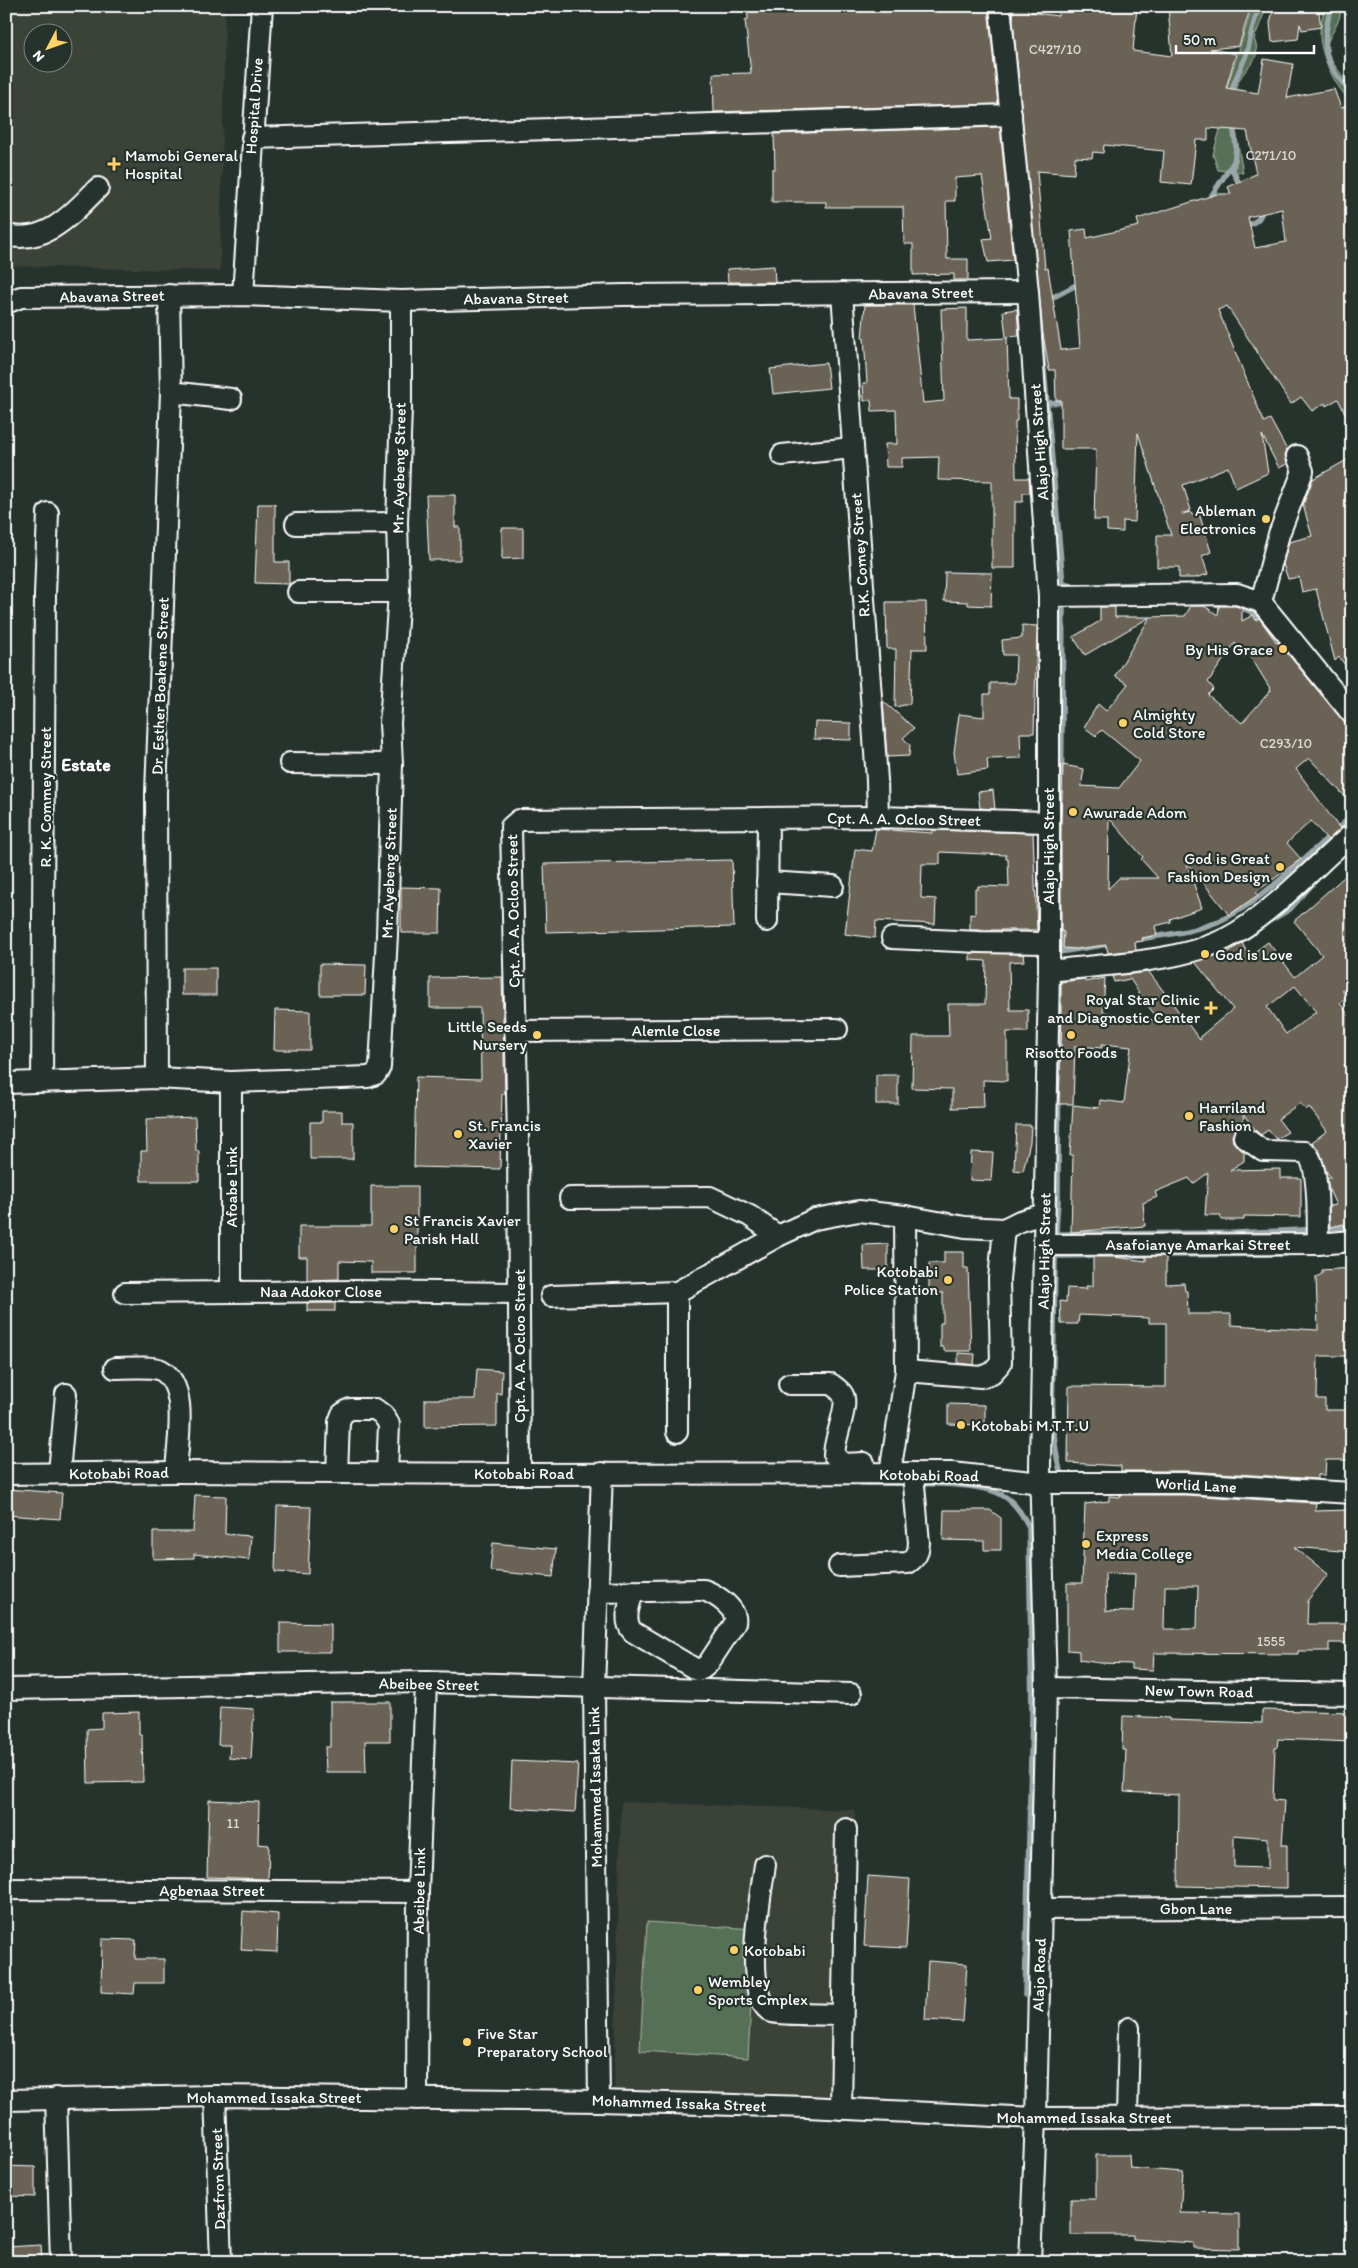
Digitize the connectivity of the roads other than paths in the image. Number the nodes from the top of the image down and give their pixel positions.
1 (262, 6) edge
2 (1000, 6) edge
3 (1011, 115) junction
4 (252, 138) junction
5 (98, 188) dead end
6 (6, 235) edge
7 (1028, 292) junction
8 (169, 294) junction
9 (842, 294) junction
10 (243, 295) junction
11 (401, 301) junction
12 (6, 303) edge
13 (171, 392) junction
14 (231, 399) dead end
15 (853, 448) junction
16 (782, 455) dead end
17 (1297, 456) dead end
18 (48, 512) dead end
19 (397, 523) junction
20 (296, 524) dead end
21 (298, 592) dead end
22 (399, 592) junction
23 (1049, 596) junction
24 (1260, 602) junction
25 (1352, 714) edge
26 (290, 763) dead end
27 (392, 764) junction
28 (878, 817) junction
29 (768, 818) junction
30 (1048, 822) junction
31 (1352, 834) edge
32 (767, 882) junction
33 (834, 886) dead end
34 (767, 920) dead end
35 (892, 938) dead end
36 (1048, 943) junction
37 (1048, 971) junction
38 (837, 1029) dead end
39 (515, 1031) junction
40 (157, 1078) junction
41 (42, 1081) junction
42 (231, 1082) junction
43 (6, 1083) edge
44 (1244, 1137) dead end
45 (570, 1198) dead end
46 (1044, 1214) junction
47 (905, 1216) junction
48 (1004, 1229) junction
49 (778, 1236) junction
50 (1352, 1240) edge
51 (1318, 1244) junction
52 (1044, 1245) junction
53 (231, 1292) junction
54 (677, 1292) junction
55 (125, 1293) dead end
56 (518, 1293) junction
57 (552, 1296) dead end
58 (115, 1368) dead end
59 (906, 1370) junction
60 (788, 1384) dead end
61 (66, 1394) dead end
62 (676, 1432) dead end
63 (892, 1468) junction
64 (176, 1472) junction
65 (59, 1473) junction
66 (337, 1473) junction
67 (386, 1473) junction
68 (602, 1473) junction
69 (912, 1473) junction
70 (6, 1474) edge
71 (520, 1474) junction
72 (1041, 1483) junction
73 (1352, 1493) edge
74 (839, 1566) dead end
75 (633, 1591) junction
76 (597, 1592) junction
77 (426, 1682) junction
78 (594, 1688) junction
79 (1046, 1688) junction
80 (6, 1689) edge
81 (851, 1694) dead end
82 (1352, 1694) edge
83 (846, 1829) dead end
84 (765, 1865) dead end
85 (6, 1889) edge
86 (418, 1892) junction
87 (1352, 1907) edge
88 (1041, 1908) junction
89 (842, 2014) junction
90 (1129, 2028) dead end
91 (215, 2096) junction
92 (56, 2098) junction
93 (417, 2099) junction
94 (6, 2100) edge
95 (599, 2101) junction
96 (841, 2108) junction
97 (1352, 2117) edge
98 (1036, 2118) junction
99 (1127, 2118) junction
100 (61, 2262) edge
101 (221, 2262) edge
102 (1030, 2262) edge

1 - 4 street, Hospital Drive
2 - 3 street, Alajo High Street
3 - 4 street
3 - 7 street, Alajo High Street
4 - 10 street, Hospital Drive
5 - 6 street
7 - 9 street, Abavana Street
7 - 23 street, Alajo High Street
8 - 10 street, Abavana Street
8 - 12 street, Abavana Street
8 - 13 street, Dr. Esther Boahene Street
9 - 11 street, Abavana Street
9 - 15 street, R.K. Comey Street
10 - 11 street, Abavana Street
11 - 19 street, Mr. Ayebeng Street
13 - 14 street
13 - 40 street, Dr. Esther Boahene Street
15 - 16 street
15 - 28 street, R.K. Comey Street
17 - 24 street
18 - 41 street, R. K. Commey Street
19 - 20 street
19 - 22 street, Mr. Ayebeng Street
21 - 22 street
22 - 27 street, Mr. Ayebeng Street
23 - 24 street
23 - 30 street, Alajo High Street
24 - 25 street
26 - 27 street
27 - 42 street, Mr. Ayebeng Street
28 - 29 street, Cpt. A. A. Ocloo Street
28 - 30 street, Cpt. A. A. Ocloo Street
29 - 32 street
29 - 39 street, Cpt. A. A. Ocloo Street
30 - 36 street, Alajo High Street
31 - 37 street
32 - 33 street
32 - 34 street
35 - 36 street
36 - 37 street, Alajo High Street
37 - 46 street, Alajo High Street
38 - 39 street, Alemle Close
39 - 56 street, Cpt. A. A. Ocloo Street
40 - 41 street, Mr. Ayebeng Street
40 - 42 street, Mr. Ayebeng Street
41 - 43 street, Mr. Ayebeng Street
42 - 53 street, Afoabe Link
44 - 51 street
45 - 49 street
46 - 48 street
46 - 52 street, Alajo High Street
47 - 48 street
47 - 49 street
47 - 59 street
48 - 59 street
49 - 54 street
50 - 51 street, Asafoianye Amarkai Street
51 - 52 street, Asafoianye Amarkai Street
52 - 72 street, Alajo High Street
53 - 55 street, Naa Adokor Close
53 - 56 street, Naa Adokor Close
54 - 57 street
54 - 62 street
56 - 71 street, Cpt. A. A. Ocloo Street
58 - 64 street
59 - 63 street
60 - 63 street
61 - 65 street
63 - 68 street, Kotobabi Road
63 - 69 street, Kotobabi Road
64 - 65 street, Kotobabi Road
64 - 66 street, Kotobabi Road
65 - 70 street, Kotobabi Road
66 - 67 street, Kotobabi Road
66 - 67 street
67 - 71 street, Kotobabi Road
68 - 71 street, Kotobabi Road
68 - 76 street, Mohammed Issaka Link
69 - 72 street, Kotobabi Road
69 - 74 street
72 - 73 street, Worlid Lane
72 - 79 street, Alajo High Street
75 - 75 street
75 - 76 street
76 - 78 street, Mohammed Issaka Link
77 - 78 street, Abeibee Street
77 - 80 street, Abeibee Street
77 - 86 street, Abeibee Link
78 - 81 street, Abeibee Street
78 - 95 street, Mohammed Issaka Link
79 - 82 street, New Town Road
79 - 88 street, Alajo Road
83 - 89 street
84 - 89 street
85 - 86 street, Agbenaa Street
86 - 93 street, Abeibee Link
87 - 88 street, Gbon Lane
88 - 98 street, Alajo Road
89 - 96 street
90 - 99 street
91 - 92 street, Mohammed Issaka Street
91 - 93 street, Mohammed Issaka Street
91 - 101 street, Dazfron Street
92 - 94 street, Mohammed Issaka Street
92 - 100 street
93 - 95 street, Mohammed Issaka Street
95 - 96 street, Mohammed Issaka Street
96 - 98 street, Mohammed Issaka Street
97 - 99 street, Mohammed Issaka Street
98 - 99 street, Mohammed Issaka Street
98 - 102 street, Alajo Road

